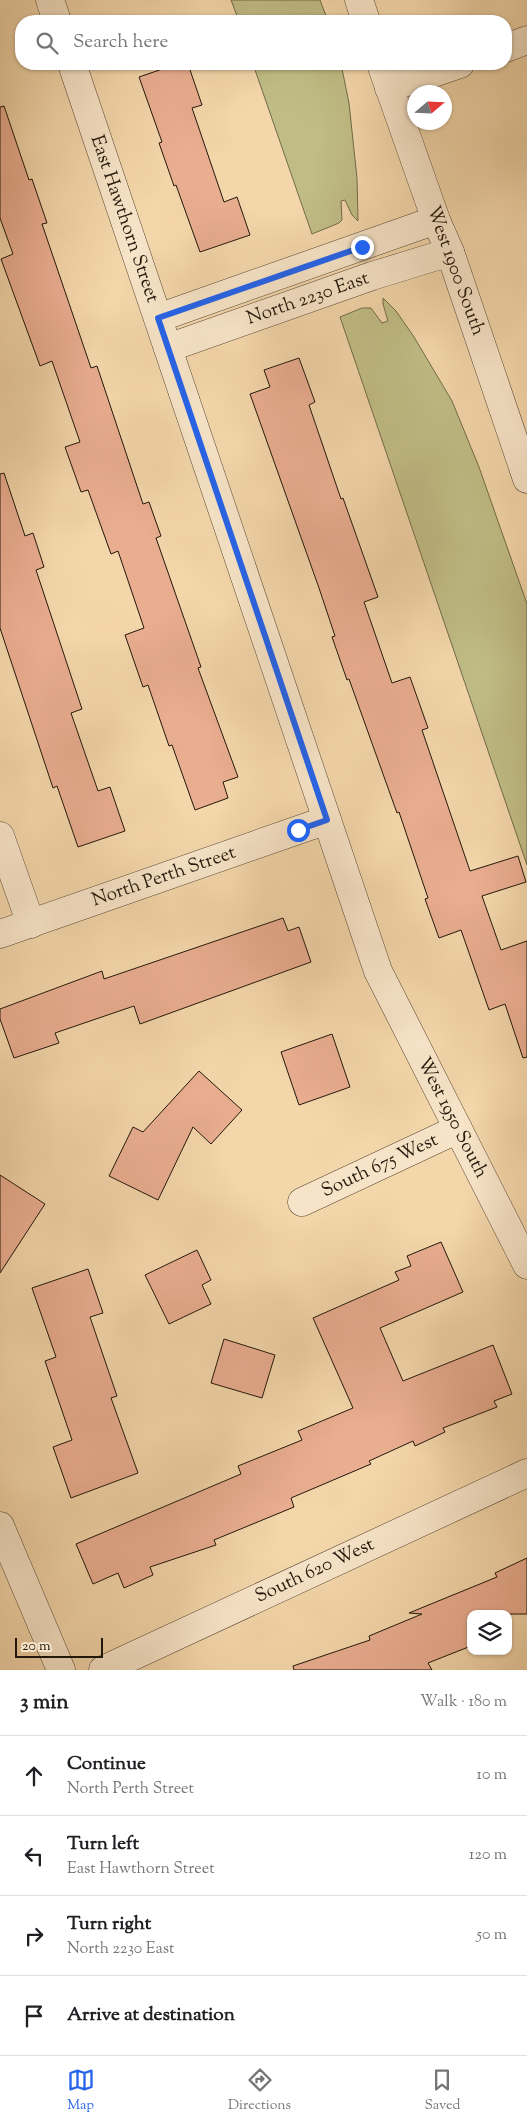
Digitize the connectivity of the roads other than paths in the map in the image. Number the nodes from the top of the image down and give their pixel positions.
1 (50, 0) edge
2 (359, 0) edge
3 (55, 15) edge
4 (364, 15) edge
5 (527, 40) edge
6 (512, 46) edge
7 (74, 70) edge
8 (422, 70) edge
9 (385, 76) edge
10 (436, 220) junction
11 (450, 252) junction
12 (158, 318) junction
13 (168, 348) junction
14 (527, 480) edge
15 (327, 820) junction
16 (0, 836) edge
17 (31, 924) junction
18 (0, 934) edge
19 (378, 971) joint
20 (458, 1129) junction
21 (302, 1202) dead end
22 (527, 1265) edge
23 (527, 1473) edge
24 (0, 1526) edge
25 (61, 1670) edge
26 (103, 1670) edge

1 - 3 street
2 - 4 street
5 - 6 street
7 - 12 street, East Hawthorn Street
8 - 9 street
9 - 10 street, West 1900 South
10 - 11 street, West 1900 South
10 - 12 street, North 2230 East
11 - 13 street, North 2230 East
11 - 14 street, West 1900 South
12 - 13 street, East Hawthorn Street
13 - 15 street, East Hawthorn Street
15 - 17 street, North Perth Street
15 - 19 street, East Hawthorn Street
16 - 17 street
17 - 18 street, North Perth Street
19 - 20 street, West 1950 South
20 - 21 street, South 675 West
20 - 22 street, West 1950 South
23 - 26 street, South 620 West
24 - 25 street

